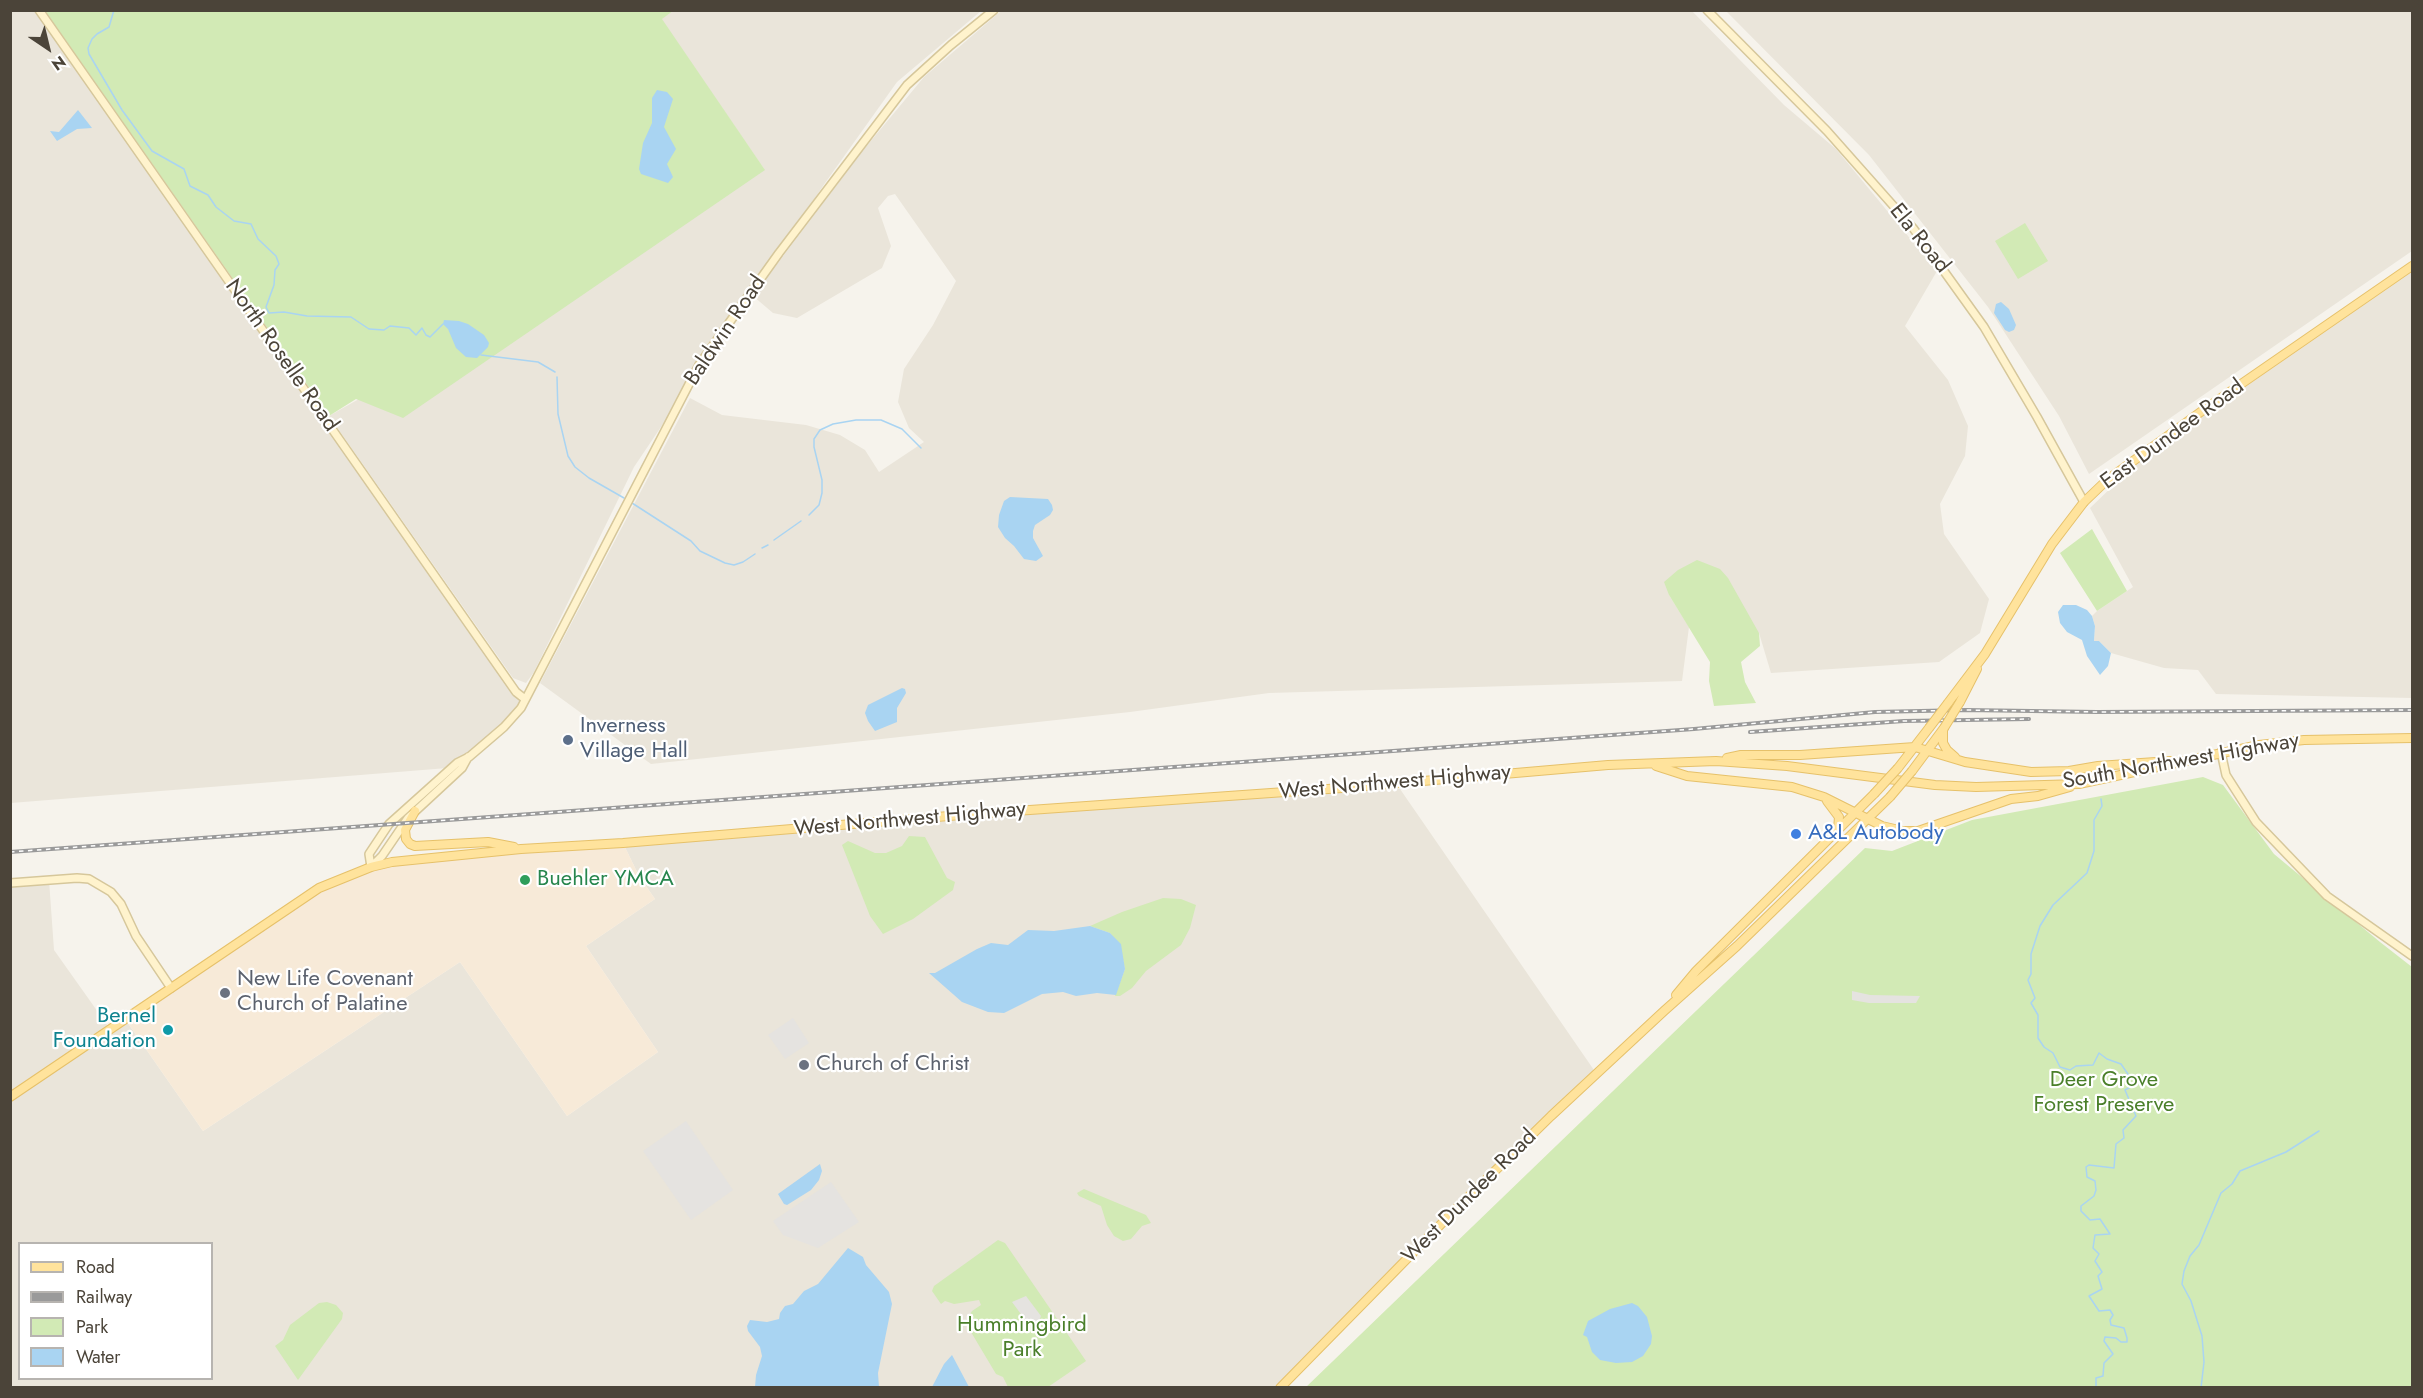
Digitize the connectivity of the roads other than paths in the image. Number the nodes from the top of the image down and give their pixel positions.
1 (39, 10) edge
2 (994, 10) edge
3 (1707, 10) edge
4 (2412, 266) edge
5 (2084, 502) junction
6 (1984, 654) junction
7 (525, 699) junction
8 (1944, 728) junction
9 (2412, 738) edge
10 (1915, 747) junction
11 (1928, 751) junction
12 (2221, 752) junction
13 (469, 757) junction
14 (2195, 760) junction
15 (1716, 761) junction
16 (1965, 762) junction
17 (1649, 764) junction
18 (1878, 777) joint
19 (2079, 784) junction
20 (1824, 797) junction
21 (415, 812) junction
22 (1856, 813) junction
23 (1869, 820) junction
24 (1838, 831) junction
25 (521, 849) junction
26 (371, 867) junction
27 (10, 883) edge
28 (2412, 956) edge
29 (171, 988) junction
30 (1664, 1011) junction
31 (10, 1097) edge
32 (1280, 1388) edge

1 - 7 main road, North Roselle Road
2 - 7 main road, Baldwin Road
3 - 5 main road, Ela Road
4 - 5 main road, East Dundee Road
5 - 6 main road, East Dundee Road
6 - 8 main road, East Dundee Road, bridge
6 - 10 main road, East Dundee Road, bridge
7 - 13 main road, Baldwin Road
8 - 11 main road, East Dundee Road
8 - 16 main road
9 - 12 main road, South Northwest Highway
10 - 11 main road
10 - 15 main road
10 - 22 main road, West Dundee Road, bridge
11 - 16 main road
11 - 23 main road, West Dundee Road, bridge
12 - 14 main road, South Northwest Highway
12 - 28 main road
13 - 21 main road
13 - 26 main road
14 - 16 main road
14 - 19 main road, South Northwest Highway
15 - 17 main road, West Northwest Highway
15 - 18 main road, West Northwest Highway
17 - 20 main road
17 - 25 main road, West Northwest Highway
18 - 19 main road, South Northwest Highway
19 - 23 main road
20 - 22 main road
20 - 24 main road
21 - 25 main road
21 - 26 main road
22 - 23 main road
22 - 24 main road, West Dundee Road
23 - 30 main road, West Dundee Road
24 - 30 main road, West Dundee Road
25 - 26 main road, West Northwest Highway
26 - 29 main road, West Northwest Highway
27 - 29 main road
29 - 31 main road, West Northwest Highway
30 - 32 main road, West Dundee Road

